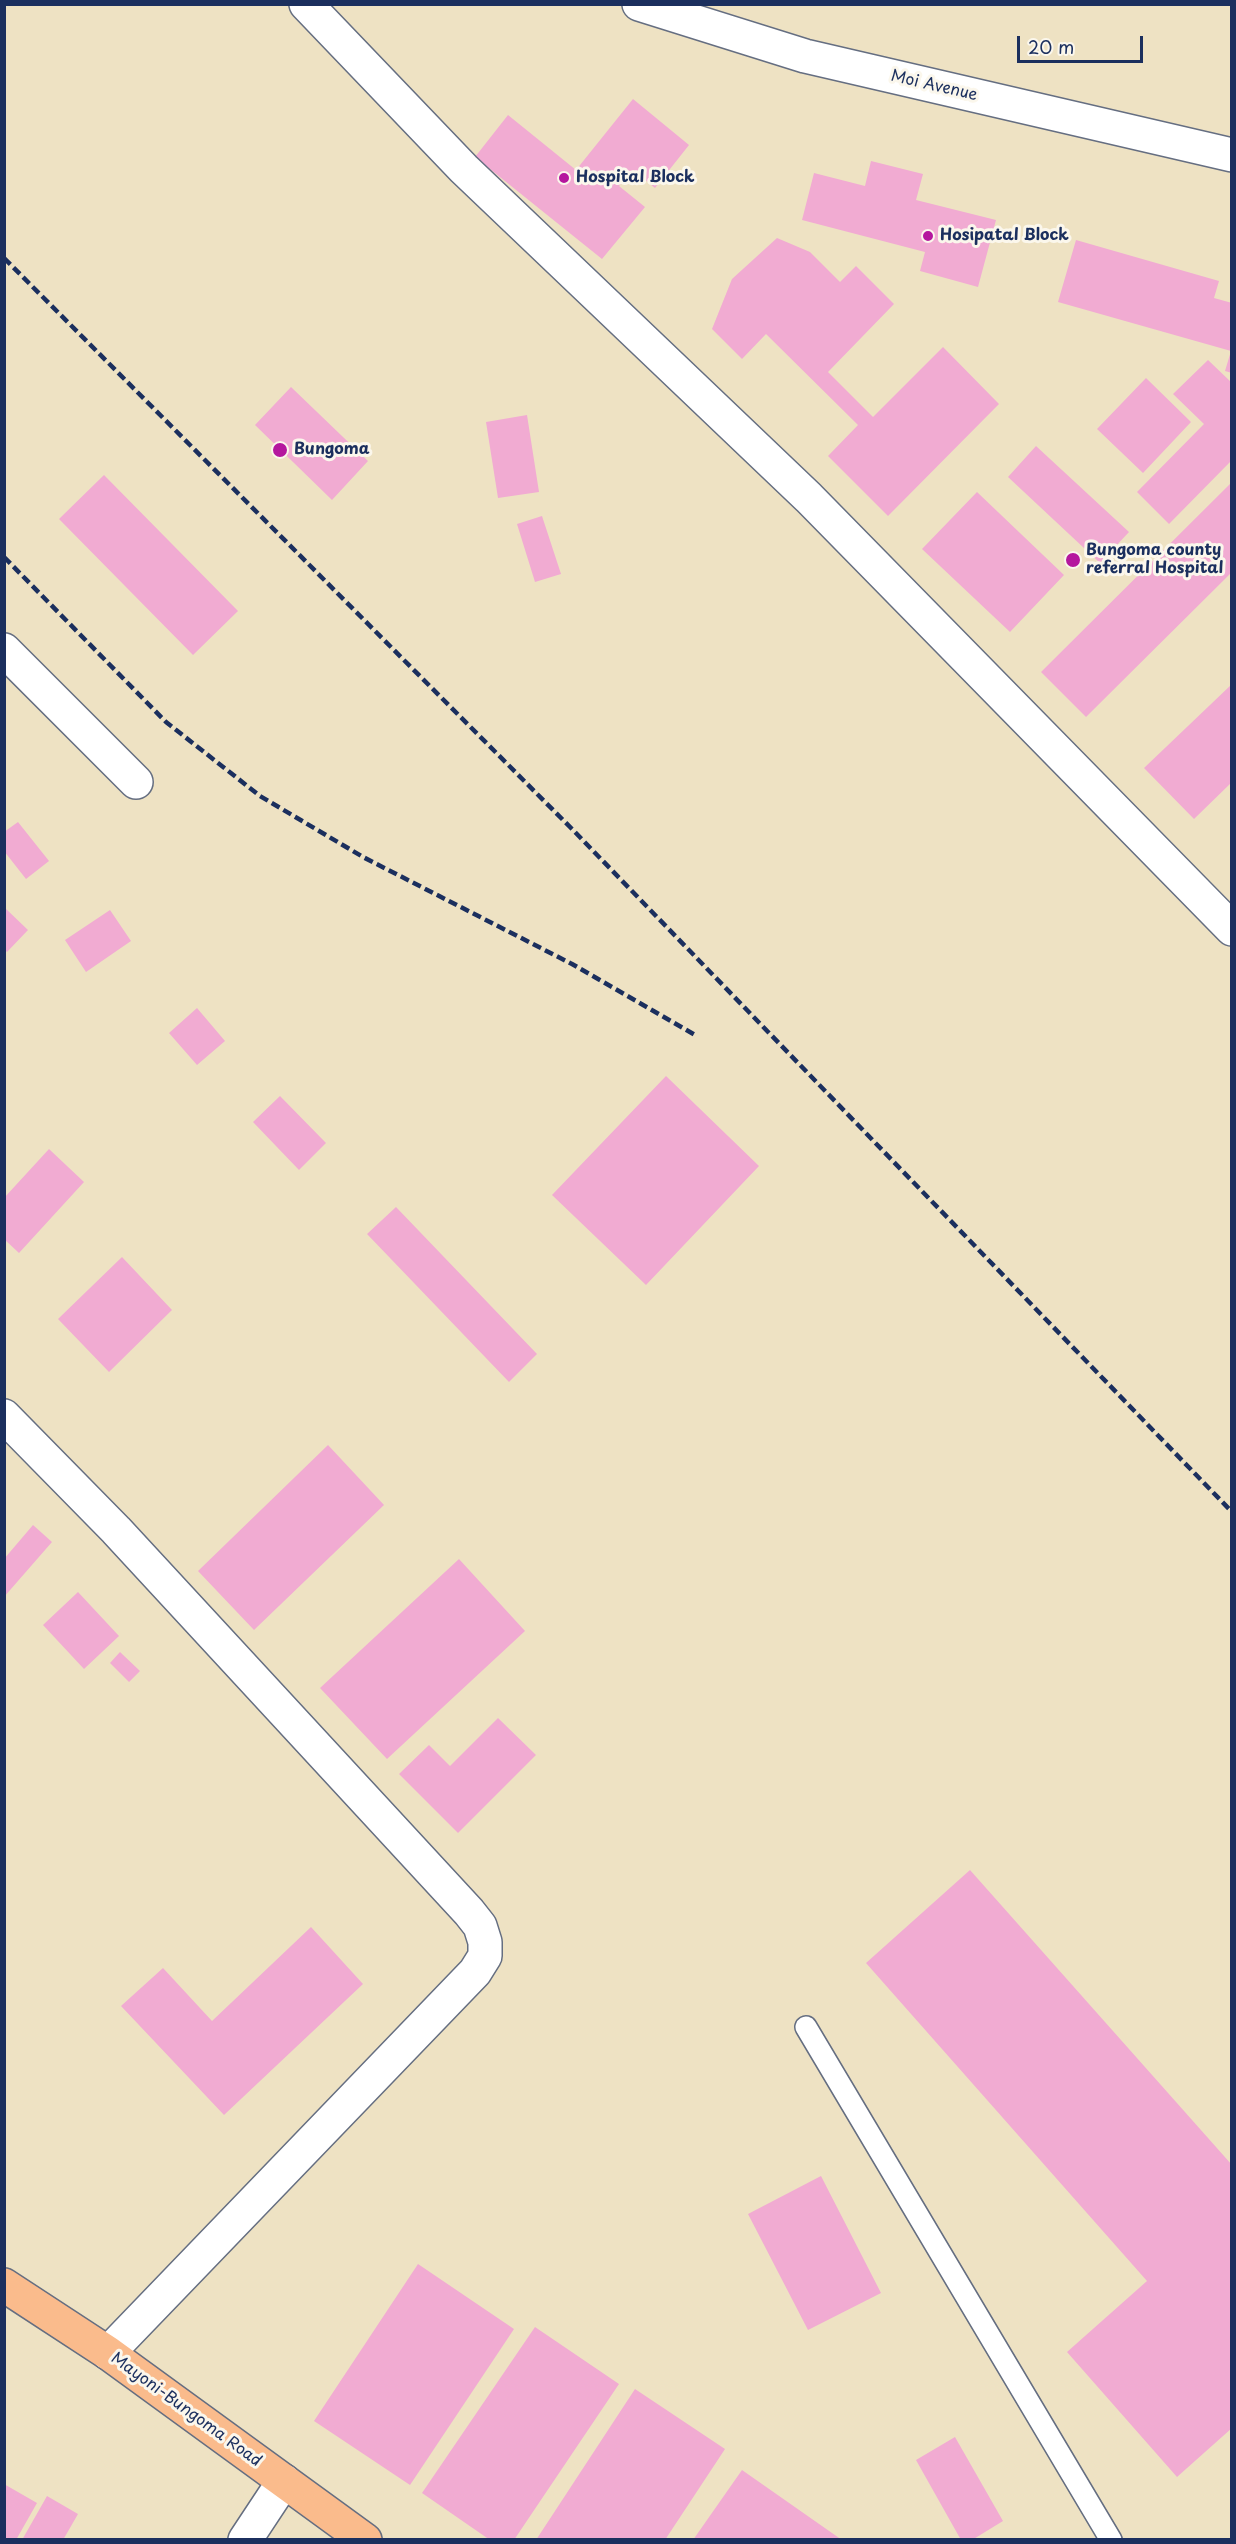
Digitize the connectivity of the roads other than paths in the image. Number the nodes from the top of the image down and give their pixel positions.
1 (306, 4) edge
2 (639, 4) edge
3 (1232, 155) edge
4 (4, 650) edge
5 (136, 782) dead end
6 (1232, 929) edge
7 (4, 1416) edge
8 (806, 2027) dead end
9 (4, 2285) edge
10 (108, 2353) junction
11 (284, 2481) junction
12 (245, 2540) edge
13 (365, 2540) edge
14 (1111, 2540) edge

1 - 6 street
2 - 3 street, Moi Avenue
4 - 5 street
7 - 10 street
8 - 14 lane
9 - 10 main road, Mayoni-Bungoma Road
10 - 11 main road, Mayoni-Bungoma Road
11 - 12 street
11 - 13 main road, Mayoni-Bungoma Road

